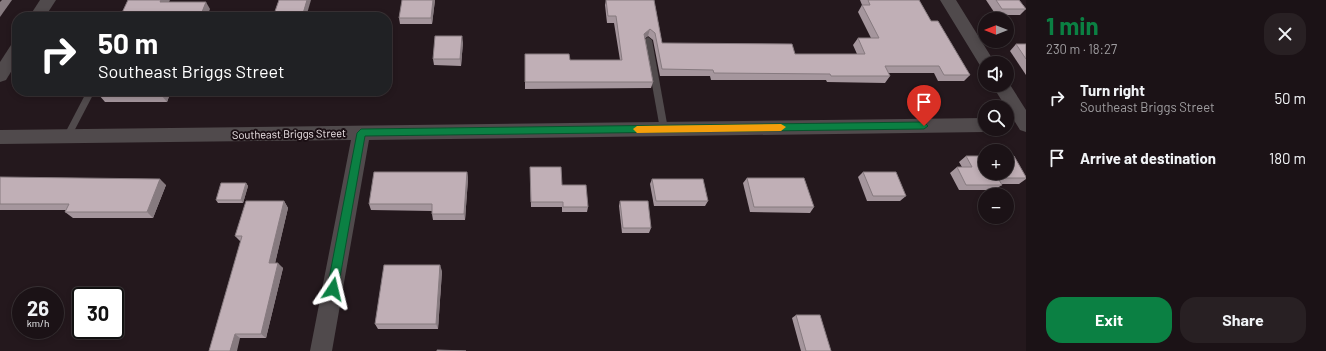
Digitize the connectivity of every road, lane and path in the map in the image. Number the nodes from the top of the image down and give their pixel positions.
1 (48, 0) edge
2 (948, 0) edge
3 (40, 12) edge
4 (648, 40) edge
5 (983, 56) edge
6 (12, 57) edge
7 (0, 76) edge
8 (1005, 92) edge
9 (88, 96) edge
10 (978, 125) edge
11 (1014, 125) edge
12 (1026, 125) edge
13 (664, 129) junction
14 (361, 133) junction
15 (67, 136) junction
16 (0, 137) edge
17 (321, 351) edge

1 - 3 street
2 - 5 street
4 - 13 lane
6 - 7 street
8 - 12 street
9 - 15 lane
10 - 13 street, Southeast Briggs Street
11 - 12 street
13 - 14 street, Southeast Briggs Street
14 - 15 street, Southeast Briggs Street
14 - 17 street
15 - 16 street, Southeast Briggs Street

